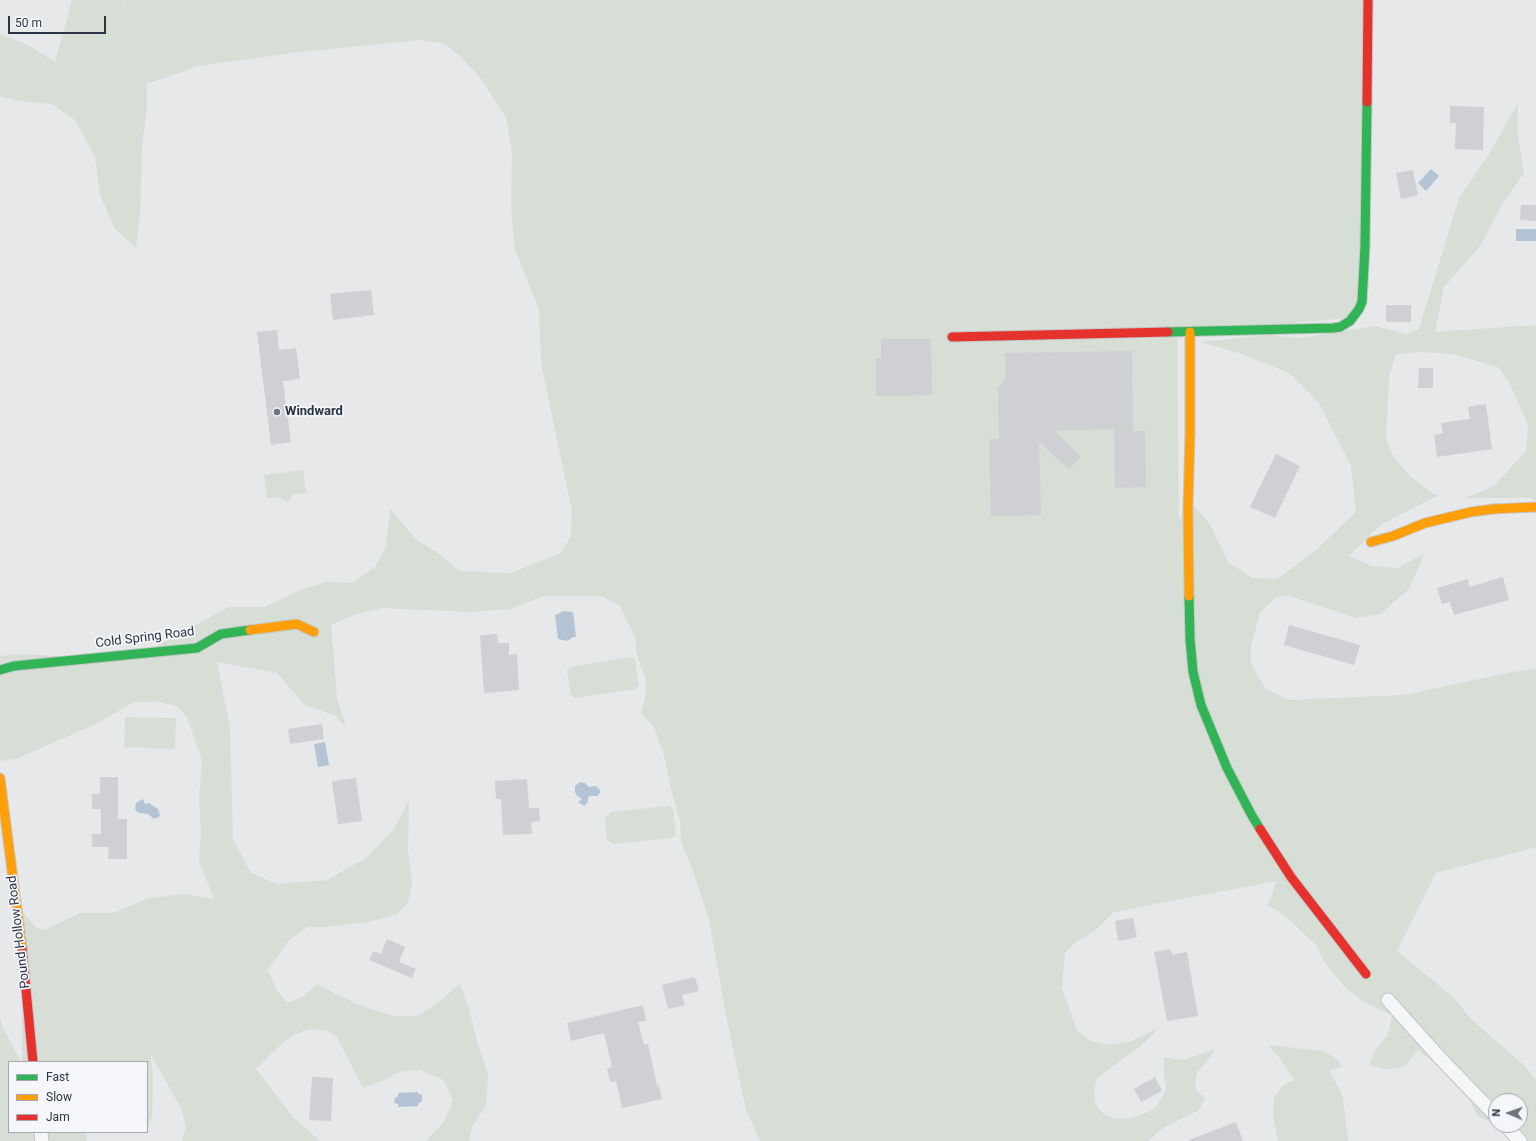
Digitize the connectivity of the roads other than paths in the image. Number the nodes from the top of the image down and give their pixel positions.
1 (1368, 0) edge
2 (1190, 332) junction
3 (952, 337) dead end
4 (1536, 507) edge
5 (1371, 542) dead end
6 (314, 632) dead end
7 (0, 670) edge
8 (0, 778) edge
9 (1366, 974) dead end
10 (1388, 1000) dead end
11 (33, 1061) edge
12 (1488, 1108) edge
13 (1512, 1133) edge
14 (1520, 1141) edge

1 - 2 street
2 - 3 street
2 - 9 street
4 - 5 street
6 - 7 street, Cold Spring Road
8 - 11 street, Pound Hollow Road
10 - 12 street
13 - 14 street

